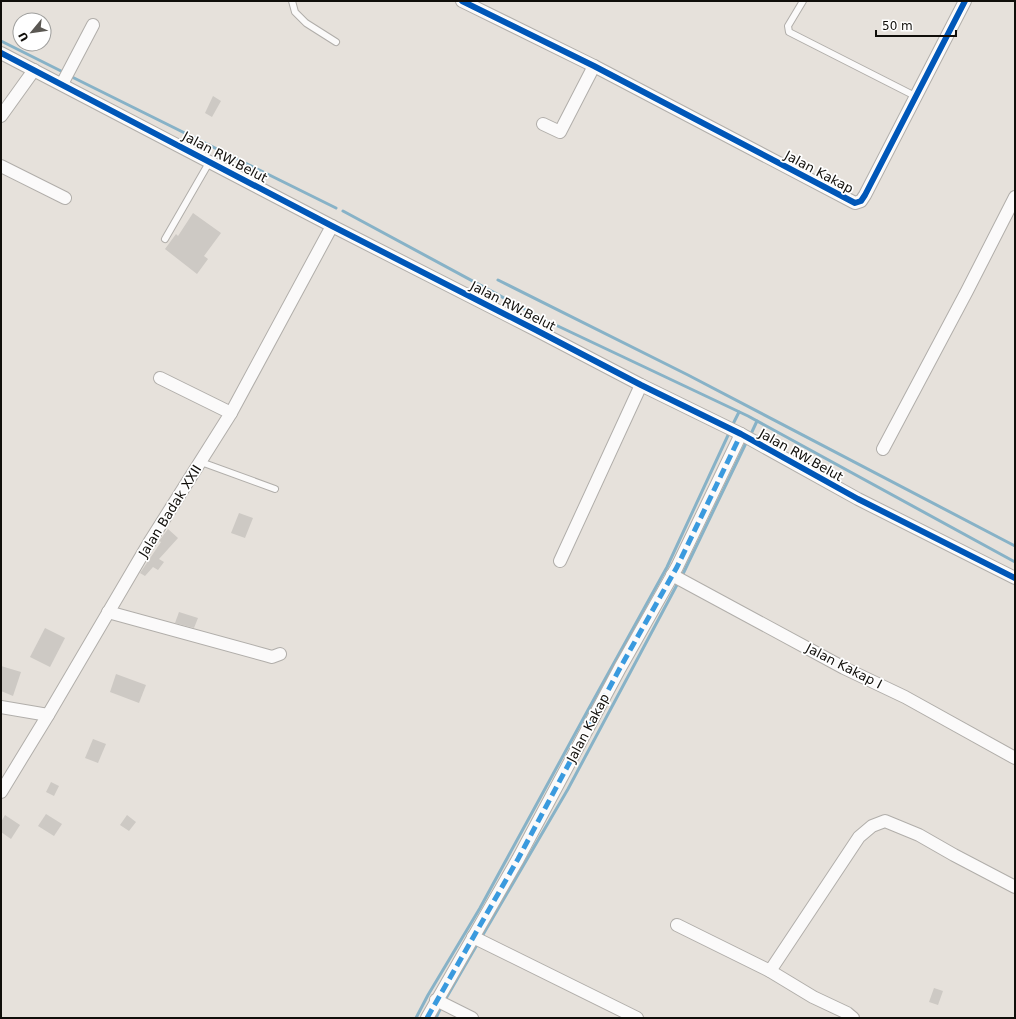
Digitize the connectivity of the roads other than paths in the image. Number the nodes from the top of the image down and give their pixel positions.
1 (292, 1) edge
2 (462, 1) edge
3 (803, 1) edge
4 (965, 1) edge
5 (93, 25) dead end
6 (336, 42) dead end
7 (1, 53) edge
8 (591, 64) junction
9 (34, 70) junction
10 (62, 84) junction
11 (917, 97) junction
12 (1, 116) edge
13 (542, 124) dead end
14 (210, 162) junction
15 (1, 166) edge
16 (1015, 197) edge
17 (65, 198) dead end
18 (332, 226) junction
19 (165, 239) dead end
20 (160, 378) dead end
21 (641, 385) junction
22 (231, 414) junction
23 (741, 434) junction
24 (883, 449) dead end
25 (201, 462) junction
26 (275, 489) dead end
27 (560, 561) dead end
28 (672, 575) junction
29 (1015, 578) edge
30 (108, 612) junction
31 (280, 654) dead end
32 (1, 707) edge
33 (48, 715) junction
34 (1015, 758) edge
35 (1, 792) edge
36 (1015, 887) edge
37 (677, 925) dead end
38 (473, 937) junction
39 (770, 971) junction
40 (436, 1000) junction
41 (427, 1018) edge
42 (472, 1018) edge
43 (637, 1018) edge
44 (853, 1018) edge

1 - 6 lane
2 - 8 street
3 - 11 lane
4 - 11 street, Jalan Kakap
5 - 10 street
7 - 9 street, Jalan RW.Belut
8 - 11 street, Jalan Kakap
8 - 13 street
9 - 10 street, Jalan RW.Belut
9 - 12 street
10 - 14 street, Jalan RW.Belut
14 - 18 street, Jalan RW.Belut
14 - 19 lane
15 - 17 street
16 - 24 street
18 - 21 street, Jalan RW.Belut
18 - 22 street, Jalan Badak XXII
20 - 22 street
21 - 23 street, Jalan RW.Belut
21 - 27 street
22 - 25 street, Jalan Badak XXII
23 - 28 street, Jalan Kakap
23 - 29 street, Jalan RW.Belut
25 - 26 lane
25 - 30 street, Jalan Badak XXII
28 - 34 street, Jalan Kakap I
28 - 38 street, Jalan Kakap
30 - 31 street
30 - 33 street, Jalan Badak XXII
32 - 33 street
33 - 35 street, Jalan Badak XXII
36 - 39 street
37 - 39 street
38 - 40 street, Jalan Kakap
38 - 43 street
39 - 44 street
40 - 41 street, Jalan Kakap
40 - 42 street

